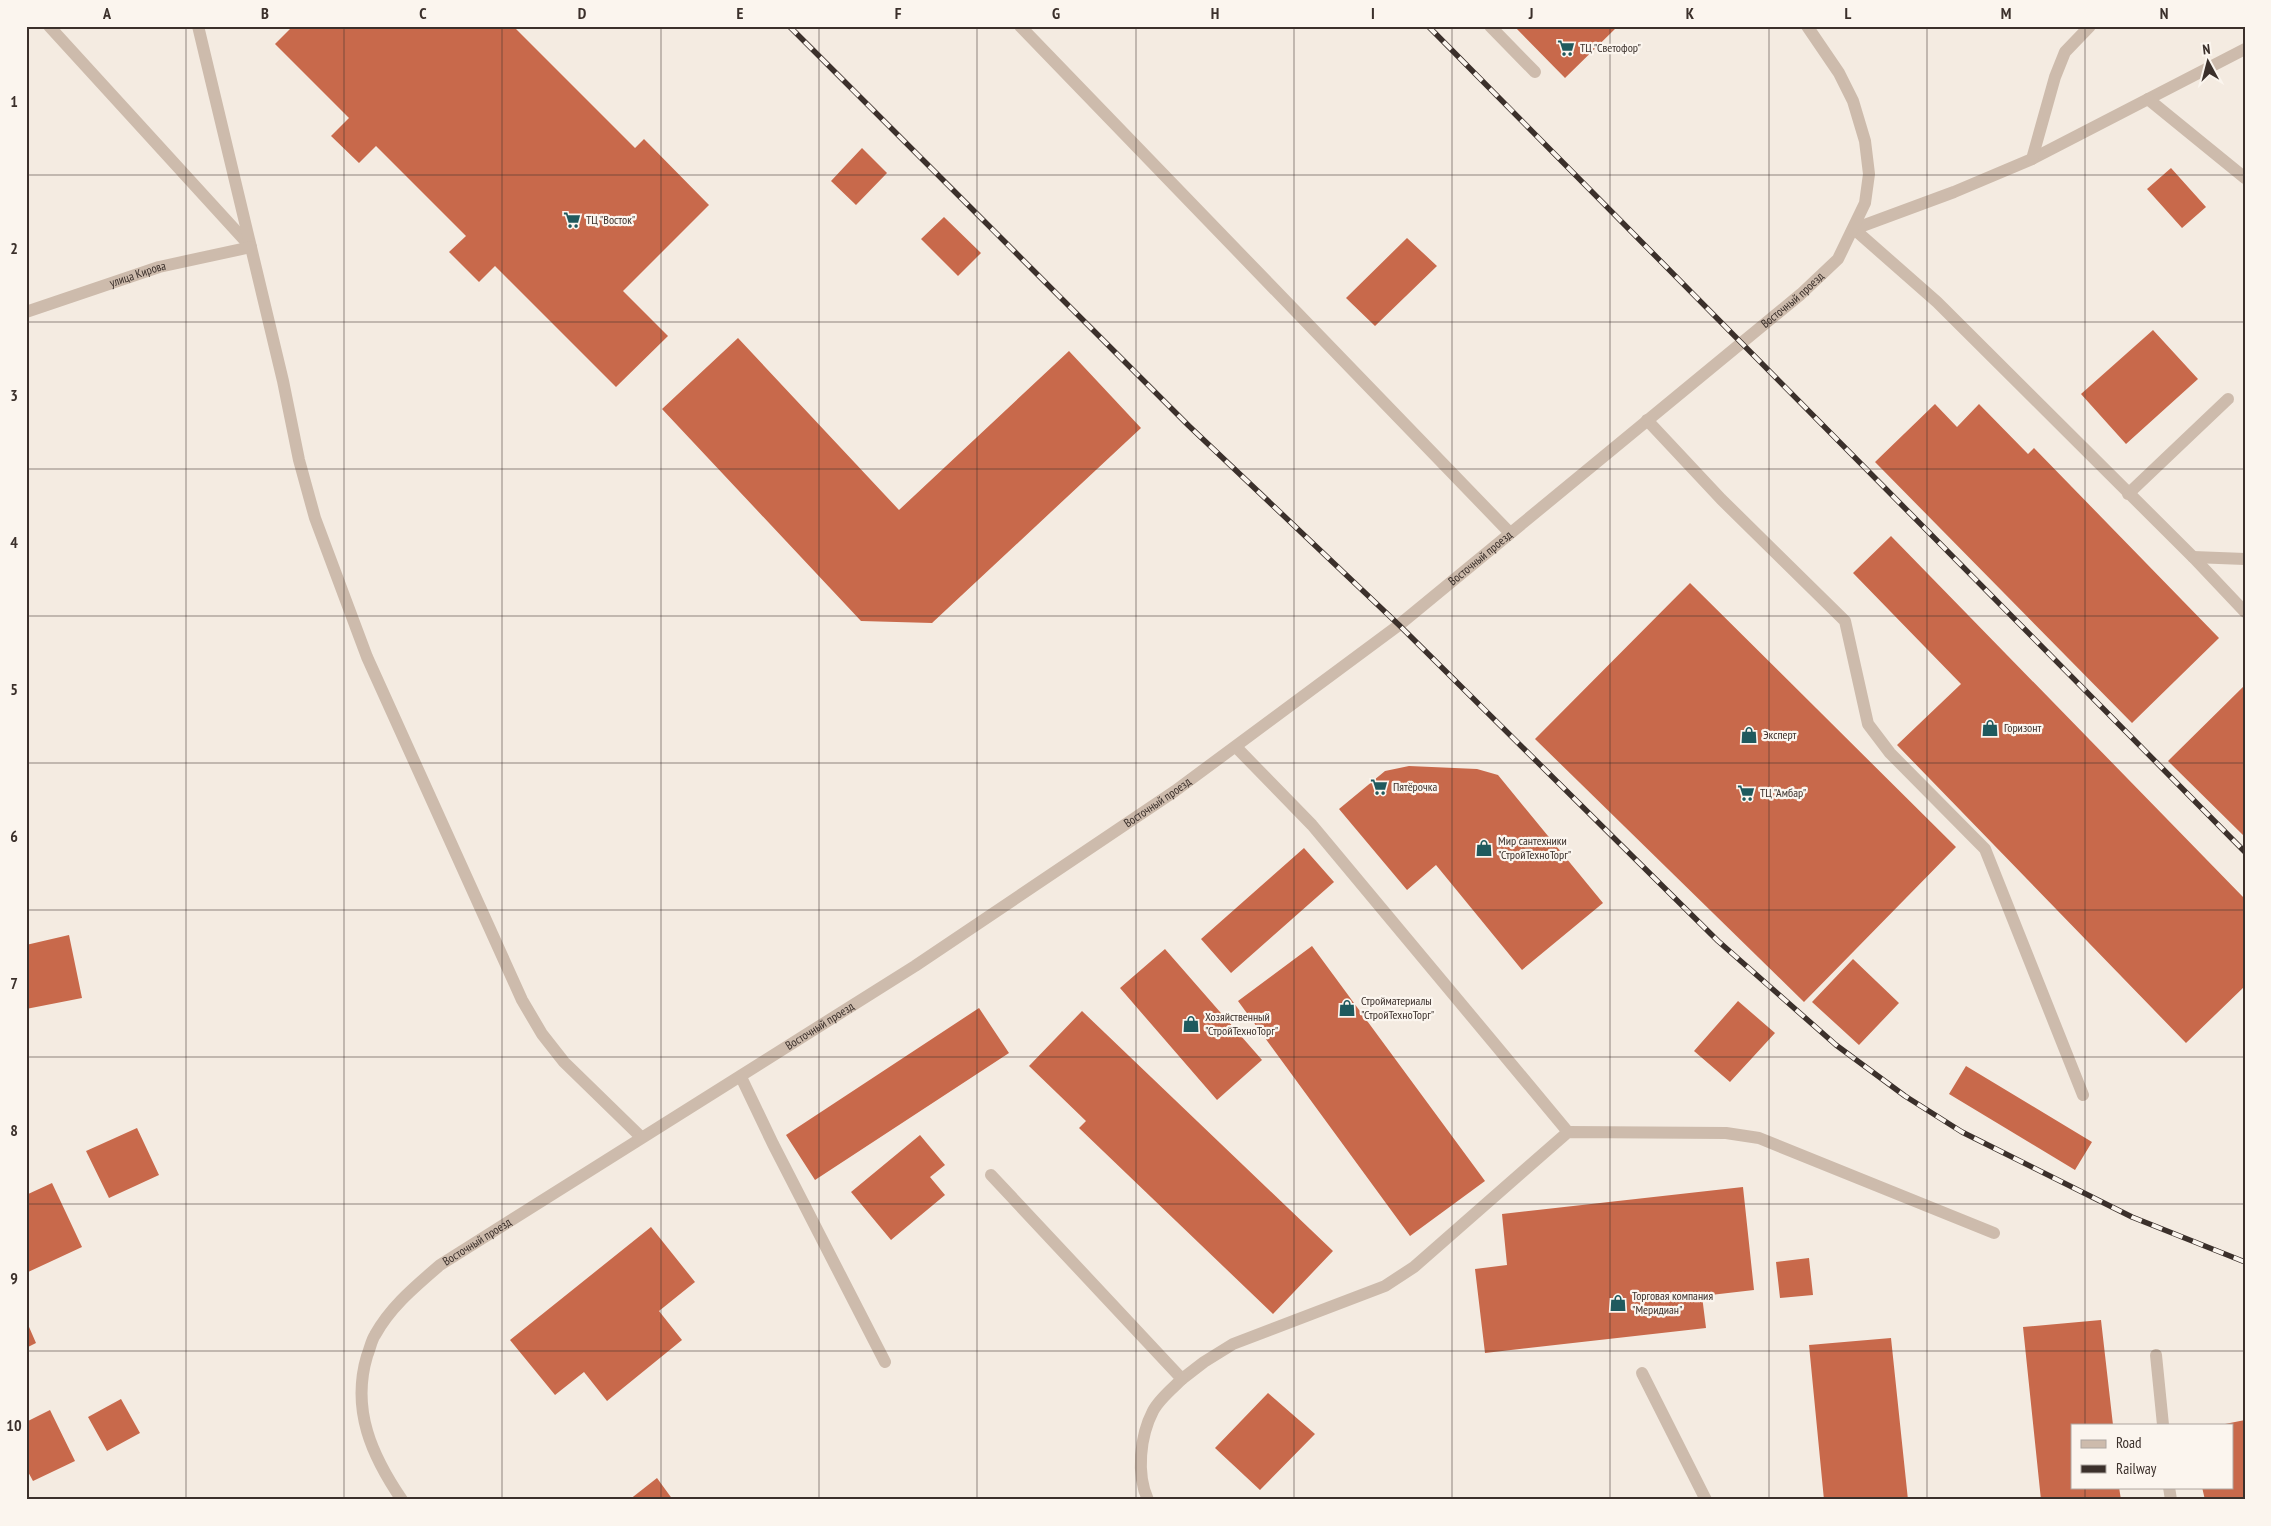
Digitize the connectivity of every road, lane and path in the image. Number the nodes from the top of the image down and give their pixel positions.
1 (49, 26) edge
2 (198, 26) edge
3 (1020, 26) edge
4 (1490, 26) edge
5 (1807, 26) edge
6 (2090, 26) edge
7 (2245, 49) edge
8 (1535, 72) dead end
9 (2148, 99) junction
10 (2032, 159) junction
11 (2245, 178) edge
12 (1854, 229) junction
13 (251, 247) junction
14 (26, 312) edge
15 (2228, 399) dead end
16 (1647, 420) junction
17 (2128, 494) junction
18 (1510, 533) junction
19 (2193, 557) junction
20 (2245, 559) edge
21 (2245, 612) edge
22 (1236, 747) junction
23 (741, 1077) junction
24 (2083, 1095) dead end
25 (1568, 1132) junction
26 (642, 1137) junction
27 (991, 1175) dead end
28 (1994, 1233) dead end
29 (2156, 1355) dead end
30 (885, 1362) dead end
31 (1642, 1373) dead end
32 (1182, 1379) junction
33 (2163, 1424) edge
34 (402, 1500) edge
35 (1148, 1500) edge
36 (1706, 1500) edge

1 - 13 street
2 - 13 street
3 - 18 street
4 - 8 street
5 - 12 street, Восточный проезд
6 - 10 street
7 - 9 street
9 - 10 street
9 - 11 street
10 - 12 street
12 - 16 street, Восточный проезд
12 - 17 street
13 - 14 street, улица Кирова
13 - 26 street
15 - 17 street
16 - 18 street, Восточный проезд
16 - 24 street
17 - 19 street
18 - 22 street, Восточный проезд
19 - 20 street
19 - 21 street
22 - 23 street, Восточный проезд
22 - 25 street
23 - 26 street, Восточный проезд
23 - 30 street
25 - 28 street
25 - 32 street
26 - 34 street, Восточный проезд
27 - 32 street
29 - 33 street
31 - 36 street
32 - 35 street

